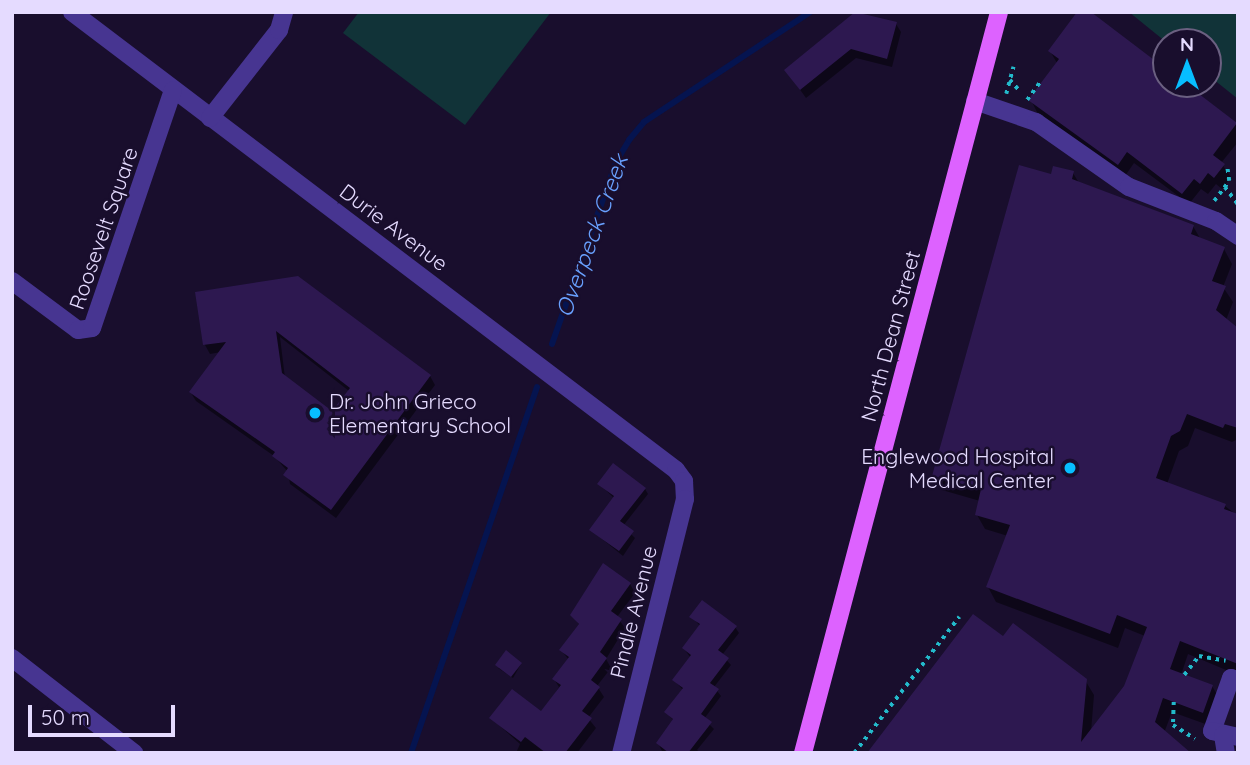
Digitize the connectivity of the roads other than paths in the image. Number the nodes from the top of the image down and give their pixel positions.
1 (72, 12) edge
2 (284, 12) edge
3 (999, 12) edge
4 (173, 90) junction
5 (975, 101) junction
6 (210, 118) junction
7 (1238, 236) edge
8 (12, 281) edge
9 (684, 481) joint
10 (12, 657) edge
11 (1238, 680) edge
12 (1229, 742) edge
13 (134, 753) edge
14 (621, 753) edge
15 (803, 753) edge

1 - 4 street, Durie Avenue
2 - 6 street
3 - 5 main road, North Dean Street
4 - 6 street, Durie Avenue
4 - 8 street, Roosevelt Square
5 - 7 street
5 - 15 main road, North Dean Street
6 - 9 street, Durie Avenue
9 - 14 street, Pindle Avenue
10 - 13 street
11 - 12 street

